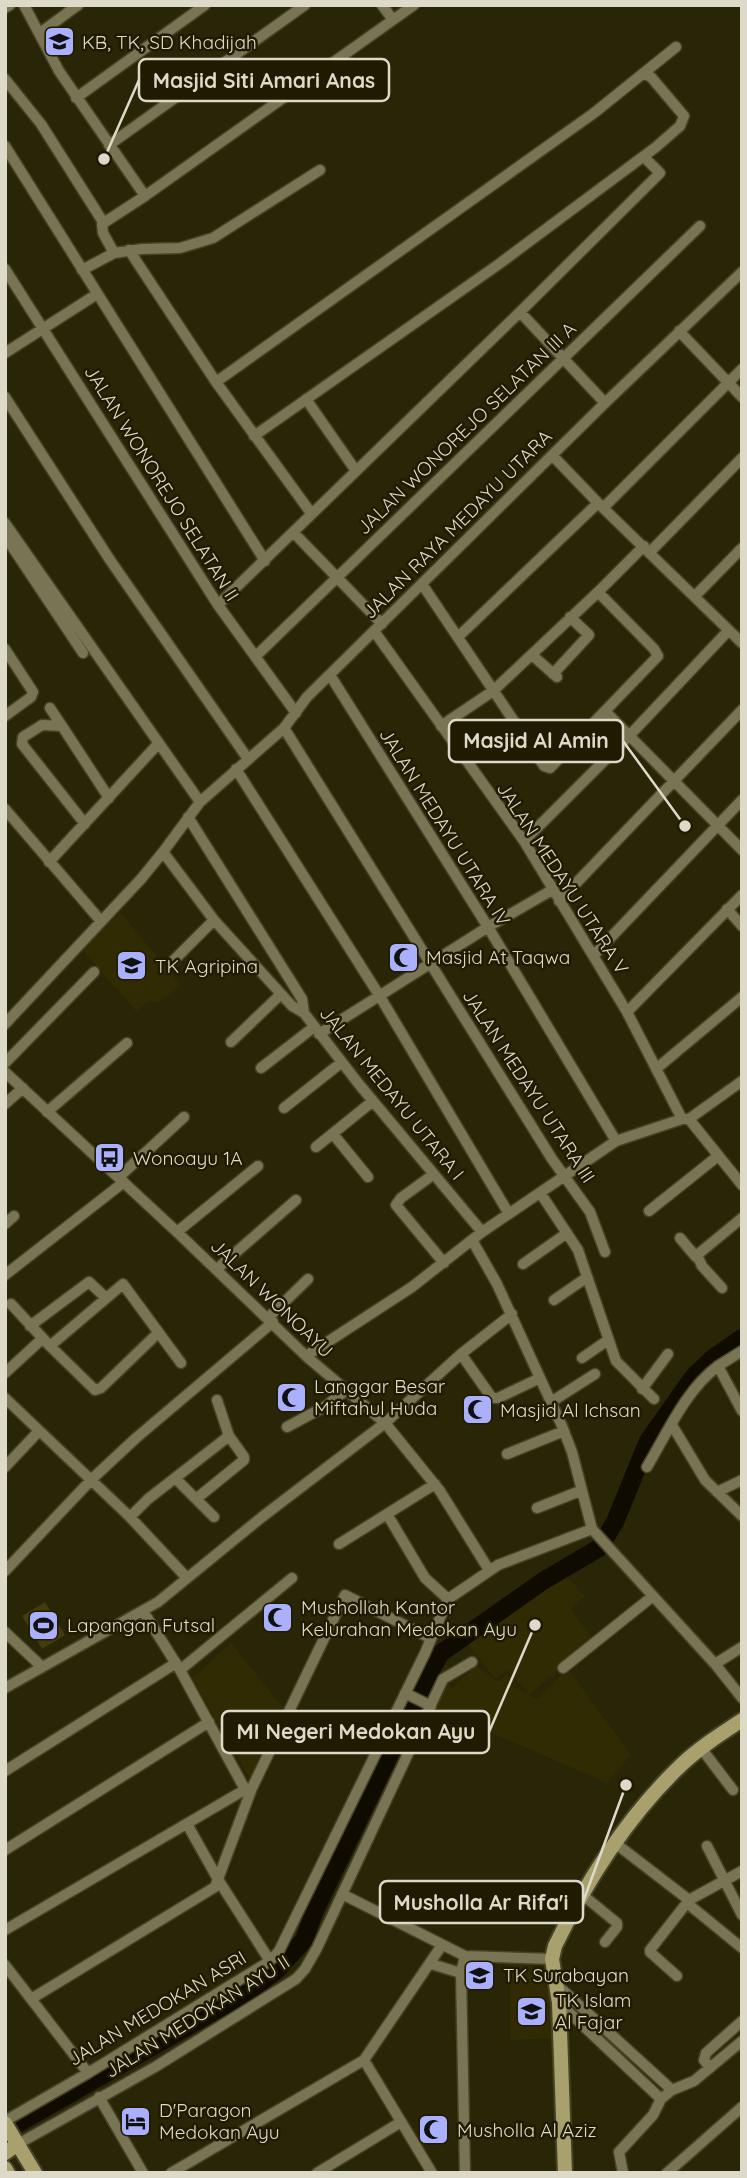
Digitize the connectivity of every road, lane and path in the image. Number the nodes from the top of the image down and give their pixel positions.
1 (10, 5) edge
2 (78, 5) edge
3 (205, 5) edge
4 (305, 5) edge
5 (382, 5) edge
6 (414, 5) edge
7 (27, 6) edge
8 (5, 8) edge
9 (393, 20) junction
10 (40, 33) junction
11 (676, 47) dead end
12 (645, 74) junction
13 (5, 79) edge
14 (76, 97) junction
15 (109, 145) junction
16 (5, 146) edge
17 (644, 157) junction
18 (320, 170) dead end
19 (145, 196) junction
20 (106, 220) junction
21 (700, 226) dead end
22 (129, 250) junction
23 (114, 253) junction
24 (5, 269) edge
25 (82, 270) junction
26 (742, 272) edge
27 (97, 295) junction
28 (520, 312) junction
29 (43, 328) junction
30 (679, 331) junction
31 (5, 354) edge
32 (563, 358) junction
33 (742, 369) edge
34 (216, 382) junction
35 (728, 383) junction
36 (5, 397) edge
37 (742, 397) edge
38 (306, 399) junction
39 (605, 403) junction
40 (254, 436) junction
41 (552, 455) junction
42 (742, 458) edge
43 (356, 471) junction
44 (600, 506) junction
45 (312, 513) junction
46 (5, 523) edge
47 (293, 533) junction
48 (5, 536) edge
49 (742, 548) edge
50 (647, 549) junction
51 (265, 561) junction
52 (338, 578) junction
53 (422, 584) junction
54 (598, 592) junction
55 (695, 596) junction
56 (218, 606) junction
57 (570, 617) junction
58 (378, 627) junction
59 (728, 631) junction
60 (458, 638) junction
61 (741, 640) edge
62 (5, 649) edge
63 (83, 653) dead end
64 (531, 655) junction
65 (256, 656) junction
66 (330, 676) junction
67 (493, 691) junction
68 (50, 708) dead end
69 (742, 710) edge
70 (605, 711) junction
71 (296, 713) junction
72 (5, 716) edge
73 (62, 726) junction
74 (441, 726) junction
75 (284, 728) junction
76 (630, 735) junction
77 (158, 744) junction
78 (248, 759) junction
79 (236, 769) junction
80 (673, 781) junction
81 (108, 799) junction
82 (742, 800) edge
83 (200, 802) junction
84 (5, 809) edge
85 (188, 817) junction
86 (85, 824) junction
87 (717, 825) junction
88 (524, 841) junction
89 (742, 850) edge
90 (163, 852) junction
91 (48, 862) junction
92 (552, 890) junction
93 (742, 895) edge
94 (559, 901) junction
95 (727, 909) junction
96 (100, 920) junction
97 (214, 920) junction
98 (742, 926) edge
99 (488, 927) junction
100 (594, 955) junction
101 (173, 961) dead end
102 (430, 965) junction
103 (94, 972) dead end
104 (281, 994) junction
105 (379, 995) junction
106 (742, 997) edge
107 (627, 1012) junction
108 (304, 1013) junction
109 (5, 1024) edge
110 (317, 1031) junction
111 (231, 1042) dead end
112 (127, 1044) dead end
113 (342, 1062) junction
114 (5, 1063) edge
115 (261, 1068) dead end
116 (656, 1069) junction
117 (5, 1072) edge
118 (741, 1084) edge
119 (23, 1088) junction
120 (373, 1101) junction
121 (5, 1104) edge
122 (284, 1108) dead end
123 (47, 1112) junction
124 (184, 1117) dead end
125 (685, 1119) junction
126 (332, 1134) junction
127 (616, 1141) junction
128 (316, 1147) dead end
129 (718, 1156) junction
130 (258, 1166) dead end
131 (434, 1174) junction
132 (368, 1177) dead end
133 (565, 1177) junction
134 (121, 1180) junction
135 (742, 1185) edge
136 (541, 1194) junction
137 (296, 1200) dead end
138 (649, 1210) dead end
139 (509, 1214) junction
140 (14, 1216) dead end
141 (742, 1218) edge
142 (5, 1224) edge
143 (177, 1232) junction
144 (482, 1232) junction
145 (567, 1233) junction
146 (680, 1238) dead end
147 (472, 1240) junction
148 (605, 1252) dead end
149 (696, 1257) junction
150 (444, 1263) junction
151 (523, 1264) dead end
152 (217, 1269) junction
153 (5, 1275) edge
154 (586, 1278) junction
155 (309, 1279) dead end
156 (722, 1289) dead end
157 (106, 1298) junction
158 (554, 1300) dead end
159 (11, 1304) dead end
160 (512, 1314) junction
161 (270, 1320) junction
162 (30, 1326) junction
163 (158, 1334) junction
164 (608, 1340) junction
165 (46, 1343) junction
166 (742, 1352) edge
167 (461, 1354) junction
168 (668, 1354) dead end
169 (306, 1356) junction
170 (582, 1358) dead end
171 (181, 1363) dead end
172 (718, 1366) junction
173 (5, 1373) edge
174 (595, 1374) dead end
175 (541, 1378) junction
176 (642, 1389) junction
177 (346, 1390) junction
178 (5, 1398) edge
179 (654, 1399) dead end
180 (217, 1400) dead end
181 (551, 1402) junction
182 (742, 1411) edge
183 (385, 1423) junction
184 (672, 1425) junction
185 (287, 1427) dead end
186 (564, 1430) junction
187 (39, 1431) junction
188 (229, 1436) junction
189 (507, 1454) dead end
190 (5, 1467) edge
191 (647, 1467) dead end
192 (175, 1478) junction
193 (92, 1479) junction
194 (742, 1480) edge
195 (435, 1485) junction
196 (580, 1491) junction
197 (717, 1492) junction
198 (196, 1499) junction
199 (537, 1508) dead end
200 (387, 1514) junction
201 (742, 1516) edge
202 (130, 1517) junction
203 (214, 1517) dead end
204 (594, 1532) junction
205 (338, 1544) dead end
206 (489, 1570) junction
207 (5, 1571) edge
208 (187, 1578) junction
209 (292, 1578) dead end
210 (653, 1596) junction
211 (448, 1599) junction
212 (143, 1611) junction
213 (5, 1632) edge
214 (430, 1639) junction
215 (742, 1647) edge
216 (472, 1662) dead end
217 (715, 1664) junction
218 (42, 1667) junction
219 (178, 1667) junction
220 (563, 1668) dead end
221 (5, 1688) edge
222 (407, 1694) junction
223 (742, 1698) edge
224 (429, 1705) junction
225 (742, 1720) edge
226 (209, 1722) junction
227 (701, 1748) junction
228 (5, 1771) edge
229 (733, 1790) dead end
230 (249, 1791) junction
231 (187, 1824) junction
232 (615, 1843) junction
233 (708, 1846) dead end
234 (5, 1850) edge
235 (742, 1871) edge
236 (219, 1881) junction
237 (724, 1881) junction
238 (342, 1894) junction
239 (584, 1896) junction
240 (688, 1902) junction
241 (742, 1914) edge
242 (5, 1930) edge
243 (605, 1942) dead end
244 (442, 1945) junction
245 (742, 1948) edge
246 (465, 1955) junction
247 (552, 1959) junction
248 (270, 1961) junction
249 (431, 1964) junction
250 (5, 1965) edge
251 (461, 1973) junction
252 (677, 1976) dead end
253 (556, 1984) junction
254 (31, 1999) junction
255 (559, 2003) junction
256 (742, 2021) edge
257 (742, 2041) edge
258 (364, 2060) junction
259 (710, 2068) junction
260 (649, 2069) junction
261 (88, 2073) junction
262 (639, 2079) junction
263 (672, 2090) junction
264 (99, 2097) junction
265 (661, 2099) junction
266 (742, 2108) edge
267 (401, 2122) junction
268 (6, 2123) edge
269 (18, 2143) junction
270 (5, 2152) edge
271 (5, 2168) edge
272 (8, 2173) edge
273 (36, 2173) edge
274 (143, 2173) edge
275 (171, 2173) edge
276 (317, 2173) edge
277 (432, 2173) edge
278 (465, 2173) edge
279 (565, 2173) edge
280 (623, 2173) edge
281 (667, 2173) edge

1 - 8 street
2 - 10 street
3 - 14 street
4 - 15 street
5 - 9 street
6 - 9 street
7 - 10 street
9 - 19 street
10 - 14 street
11 - 12 street
12 - 17 street
12 - 34 street
13 - 20 street
14 - 15 street
15 - 19 street
16 - 25 street
17 - 28 street
17 - 38 street
18 - 22 street
19 - 20 street
20 - 23 street
21 - 32 street, JALAN WONOREJO SELATAN III A
22 - 23 street
22 - 34 street
23 - 25 street
24 - 29 street, JALAN WONOREJO SELATAN II
25 - 27 street
26 - 30 street, JALAN RAYA MEDAYU UTARA
27 - 29 street
27 - 51 street
28 - 32 street
28 - 43 street
29 - 31 street
29 - 56 street, JALAN WONOREJO SELATAN II
30 - 35 street
30 - 39 street, JALAN RAYA MEDAYU UTARA
32 - 39 street
32 - 52 street, JALAN WONOREJO SELATAN III A
33 - 35 street
34 - 40 street
35 - 37 street
35 - 44 street
36 - 78 street
38 - 40 street
38 - 43 street
39 - 41 street, JALAN RAYA MEDAYU UTARA
40 - 45 street
41 - 44 street
41 - 53 street, JALAN RAYA MEDAYU UTARA
42 - 50 street
43 - 45 street
44 - 50 street
44 - 60 street
45 - 47 street
46 - 77 street
47 - 51 street
47 - 52 street, JALAN MEDAYU UTARA V
48 - 63 street
49 - 55 street
50 - 54 street
50 - 55 street
51 - 56 street
52 - 58 street, JALAN MEDAYU UTARA V
52 - 65 street, JALAN WONOREJO SELATAN III A
53 - 58 street, JALAN RAYA MEDAYU UTARA
53 - 60 street
54 - 57 street
54 - 70 street
55 - 59 street
56 - 65 street, JALAN WONOREJO SELATAN II
57 - 64 street
57 - 64 street
58 - 66 street, JALAN RAYA MEDAYU UTARA
58 - 74 street, JALAN MEDAYU UTARA V
59 - 61 street
59 - 76 street
60 - 67 street
62 - 72 street
64 - 67 street
65 - 71 street, JALAN WONOREJO SELATAN II
66 - 71 street, JALAN RAYA MEDAYU UTARA
66 - 99 street, JALAN MEDAYU UTARA IV
67 - 70 street
67 - 74 street
68 - 73 street
69 - 80 street
70 - 76 street
71 - 75 street, JALAN RAYA MEDAYU UTARA
73 - 81 street
73 - 86 street
74 - 88 street, JALAN MEDAYU UTARA V
75 - 78 street, JALAN RAYA MEDAYU UTARA
75 - 102 street, JALAN MEDAYU UTARA III
76 - 80 street
76 - 88 street
77 - 81 street
77 - 83 street
78 - 79 street, JALAN RAYA MEDAYU UTARA
79 - 83 street, JALAN RAYA MEDAYU UTARA
79 - 105 street
80 - 87 street
80 - 94 street
81 - 86 street
82 - 87 street
83 - 85 street, JALAN RAYA MEDAYU UTARA
84 - 91 street
85 - 90 street, JALAN RAYA MEDAYU UTARA
85 - 108 street
86 - 91 street
87 - 89 street
87 - 100 street
88 - 92 street, JALAN MEDAYU UTARA V
90 - 96 street, JALAN RAYA MEDAYU UTARA
90 - 97 street, JALAN MEDAYU UTARA I
91 - 96 street
92 - 94 street, JALAN MEDAYU UTARA V
92 - 99 street
93 - 95 street
94 - 100 street, JALAN MEDAYU UTARA V
95 - 98 street
95 - 107 street
96 - 109 street, JALAN RAYA MEDAYU UTARA
97 - 101 street
97 - 104 street, JALAN MEDAYU UTARA I
99 - 102 street
99 - 127 street, JALAN MEDAYU UTARA IV
100 - 107 street, JALAN MEDAYU UTARA V
102 - 105 street
102 - 133 street, JALAN MEDAYU UTARA III
103 - 114 street
104 - 108 street, JALAN MEDAYU UTARA I
104 - 111 street
105 - 110 street
105 - 139 street
106 - 116 street
107 - 116 street, JALAN MEDAYU UTARA V
108 - 110 street, JALAN MEDAYU UTARA I
110 - 113 street, JALAN MEDAYU UTARA I
110 - 115 street
112 - 123 street
113 - 120 street, JALAN MEDAYU UTARA I
113 - 122 street
116 - 125 street, JALAN MEDAYU UTARA V
117 - 119 street, JALAN WONOAYU
118 - 125 street
119 - 121 street
119 - 123 street, JALAN WONOAYU
120 - 126 street
120 - 131 street, JALAN MEDAYU UTARA I
123 - 134 street, JALAN WONOAYU
124 - 134 street
125 - 127 street
125 - 129 street, JALAN MEDAYU UTARA V
126 - 128 street
126 - 132 street
127 - 133 street
129 - 135 street, JALAN MEDAYU UTARA V
129 - 138 street
130 - 143 street
131 - 144 street, JALAN MEDAYU UTARA I
131 - 150 street
133 - 136 street
133 - 148 street, JALAN MEDAYU UTARA III
134 - 143 street, JALAN WONOAYU
134 - 153 street
136 - 139 street
136 - 145 street
137 - 152 street
139 - 144 street
140 - 142 street
141 - 149 street
143 - 152 street, JALAN WONOAYU
144 - 147 street
145 - 151 street
145 - 154 street
146 - 149 street
147 - 150 street
147 - 160 street
149 - 156 street
150 - 169 street
152 - 161 street, JALAN WONOAYU
154 - 158 street
154 - 164 street
155 - 161 street
157 - 162 street
157 - 163 street
157 - 165 street
159 - 162 street
160 - 167 street
160 - 175 street
161 - 169 street, JALAN WONOAYU
161 - 193 street
162 - 165 street
163 - 165 street
163 - 171 street
164 - 170 street
164 - 176 street
165 - 173 street
166 - 172 street
167 - 175 street
167 - 183 street
168 - 176 street
169 - 177 street, JALAN WONOAYU
172 - 182 street
172 - 184 street
174 - 181 street
175 - 181 street
176 - 179 street
177 - 183 street, JALAN WONOAYU
177 - 185 street
178 - 187 street
180 - 188 street
181 - 186 street
183 - 195 street, JALAN WONOAYU
183 - 208 street
184 - 191 street
184 - 197 street
186 - 189 street
186 - 196 street
187 - 190 street
187 - 193 street
188 - 192 street
188 - 198 street
192 - 198 street
192 - 202 street
193 - 202 street
193 - 207 street
194 - 197 street
195 - 200 street
195 - 206 street, JALAN WONOAYU
196 - 199 street
196 - 204 street
197 - 201 street
198 - 203 street
200 - 205 street
200 - 211 street
202 - 208 street
204 - 206 street
204 - 210 street
206 - 211 street
208 - 212 street
209 - 219 street
210 - 217 street
210 - 220 street
211 - 214 street
212 - 218 street
212 - 219 street
213 - 218 street
214 - 222 street, JALAN MEDOKAN ASRI
214 - 230 street
215 - 217 street
216 - 224 street, JALAN MEDOKAN AYU II
217 - 223 street
218 - 221 street
219 - 226 street
219 - 228 street
222 - 224 street
222 - 248 street, JALAN MEDOKAN ASRI
224 - 238 street, JALAN MEDOKAN AYU II
225 - 227 street
226 - 230 street
226 - 234 street
227 - 229 street
227 - 232 street
230 - 231 street
230 - 236 street
231 - 236 street
231 - 242 street
232 - 239 street
232 - 240 street
233 - 237 street
235 - 237 street
236 - 248 street
236 - 254 street
237 - 240 street
237 - 241 street
238 - 244 street
238 - 264 street, JALAN MEDOKAN AYU II
239 - 243 street
239 - 247 street
240 - 245 street
240 - 252 street
244 - 246 street
244 - 249 street
246 - 247 street
246 - 251 street
247 - 253 street
248 - 261 street, JALAN MEDOKAN ASRI
249 - 251 street
249 - 258 street
250 - 254 street
251 - 278 street
253 - 255 street
253 - 260 street
254 - 261 street
255 - 262 street
255 - 279 street
256 - 259 street
257 - 259 street
258 - 267 street
258 - 275 street
259 - 263 street
260 - 262 street
260 - 263 street
261 - 268 street, JALAN MEDOKAN ASRI
262 - 265 street
263 - 265 street
264 - 269 street, JALAN MEDOKAN AYU II
264 - 274 street
265 - 280 street
266 - 281 street
267 - 276 street
267 - 277 street
268 - 269 street, JALAN MEDOKAN ASRI
269 - 270 street
269 - 273 street, JALAN MEDOKAN ASRI
271 - 272 street

